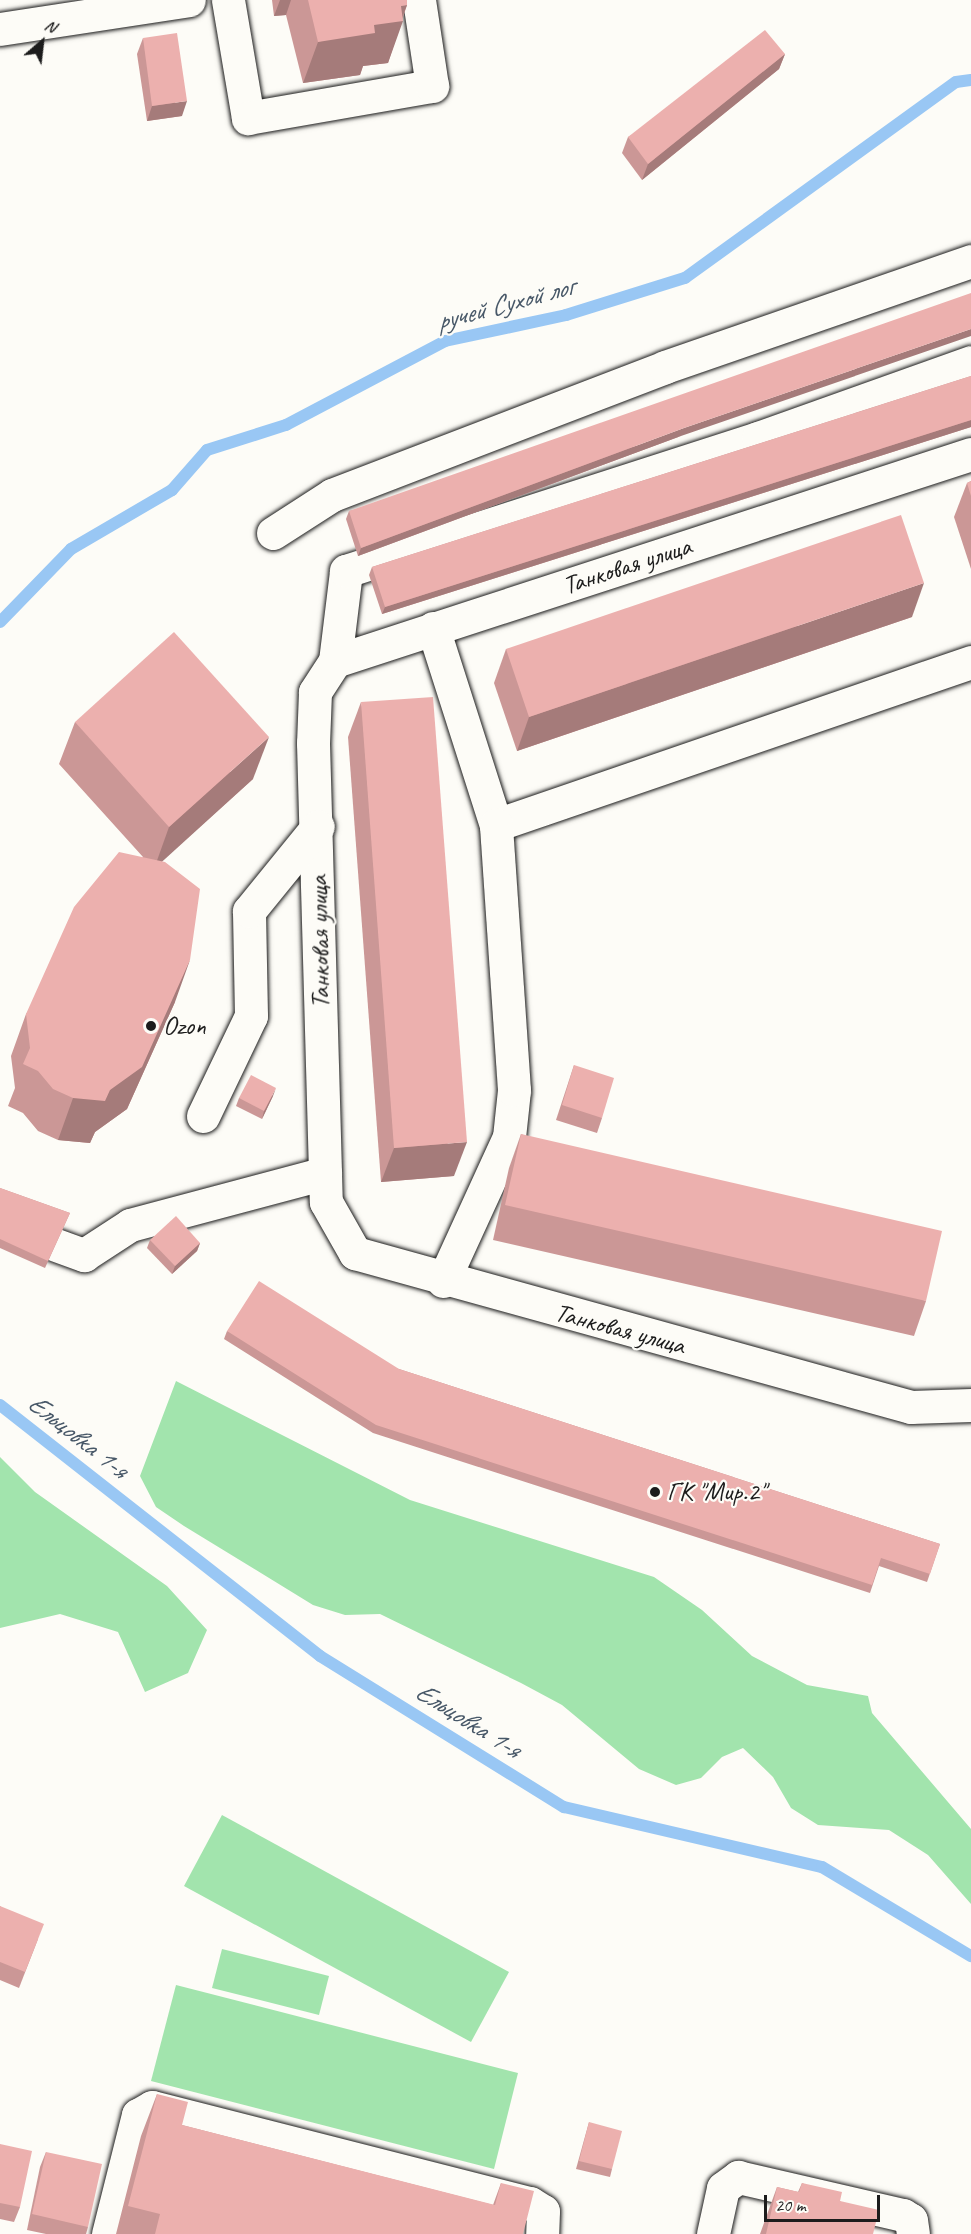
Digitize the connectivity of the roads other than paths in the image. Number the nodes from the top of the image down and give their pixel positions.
1 (189, 0) edge
2 (228, 0) edge
3 (419, 0) edge
4 (0, 29) edge
5 (971, 261) edge
6 (971, 362) edge
7 (971, 454) edge
8 (273, 533) dead end
9 (433, 628) junction
10 (335, 661) junction
11 (971, 662) edge
12 (496, 825) junction
13 (318, 826) junction
14 (203, 1116) dead end
15 (510, 1137) junction
16 (544, 1146) edge
17 (325, 1173) junction
18 (56, 1245) edge
19 (443, 1281) junction
20 (971, 1406) edge
21 (816, 2195) junction
22 (808, 2230) edge
23 (108, 2234) edge
24 (542, 2234) edge
25 (713, 2234) edge
26 (913, 2234) edge

1 - 4 street
2 - 3 street
5 - 8 street
6 - 10 street
7 - 9 street, Танковая улица
9 - 10 street, Танковая улица
9 - 12 street
10 - 13 street, Танковая улица
11 - 12 street
12 - 15 street
13 - 14 street
13 - 17 street, Танковая улица
15 - 16 street
15 - 19 street
17 - 18 street
17 - 19 street, Танковая улица
19 - 20 street, Танковая улица
21 - 22 street
21 - 25 street
21 - 26 street
23 - 24 street

